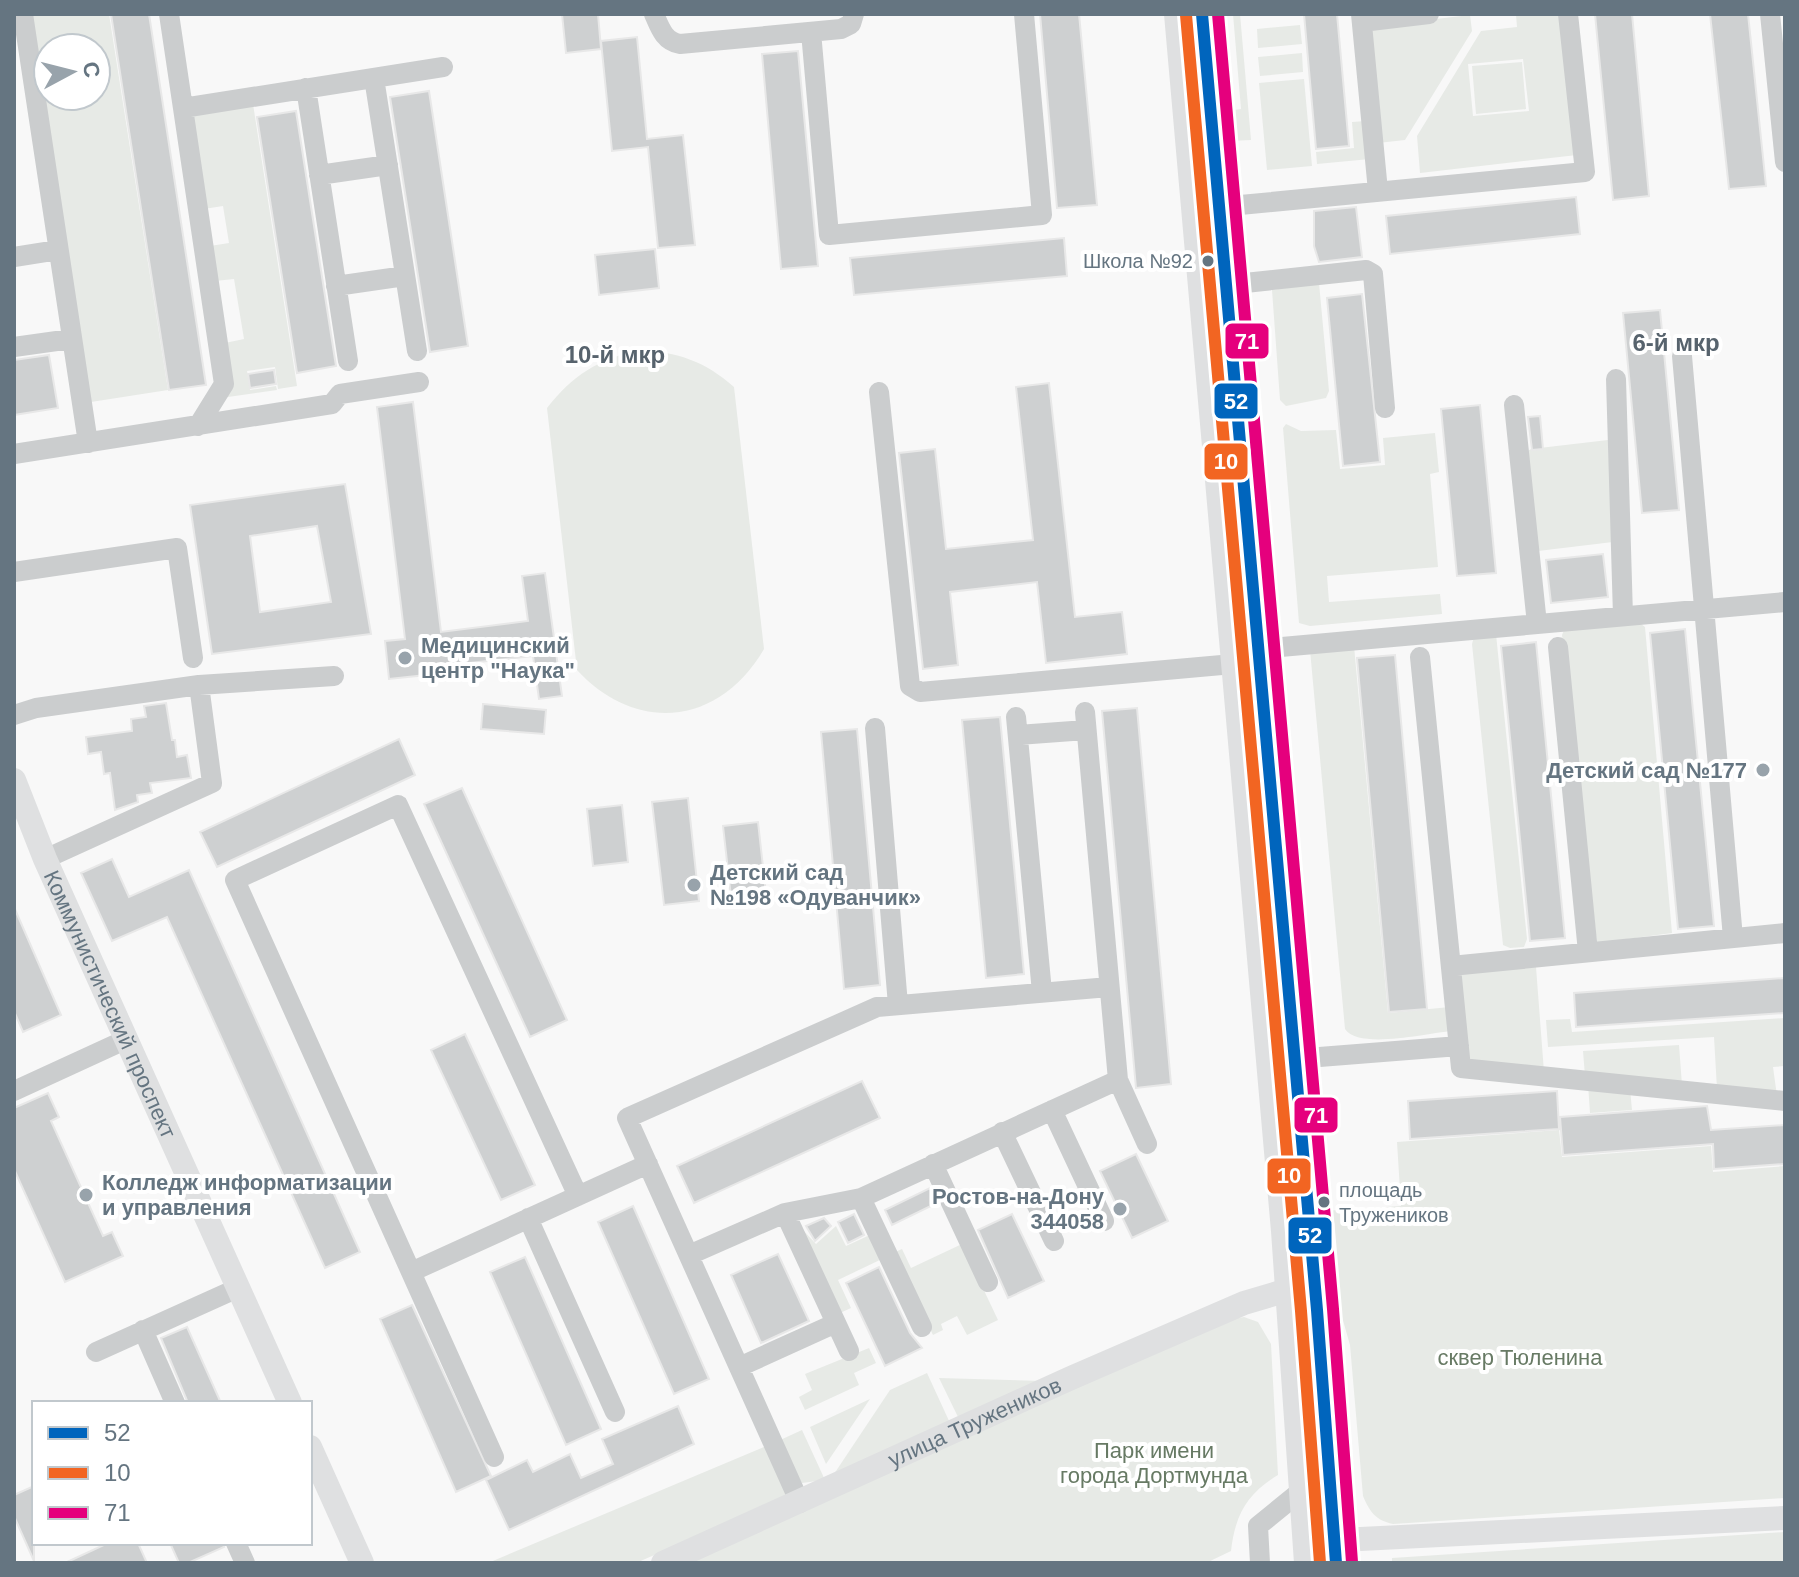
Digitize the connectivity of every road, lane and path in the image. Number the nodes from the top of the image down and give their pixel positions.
1 (23, 14) edge
2 (169, 14) edge
3 (654, 14) edge
4 (854, 14) edge
5 (1024, 14) edge
6 (1176, 14) edge
7 (1202, 14) edge
8 (1429, 14) edge
9 (1568, 14) edge
10 (1770, 14) edge
11 (1362, 18) edge
12 (811, 32) junction
13 (443, 67) dead end
14 (374, 78) junction
15 (306, 88) junction
16 (183, 108) junction
17 (1785, 162) edge
18 (388, 165) junction
19 (319, 175) junction
20 (1378, 191) junction
21 (1219, 207) junction
22 (58, 250) junction
23 (14, 257) edge
24 (405, 276) junction
25 (1226, 285) junction
26 (336, 286) junction
27 (1229, 317) junction
28 (1203, 319) junction
29 (71, 339) junction
30 (14, 347) edge
31 (417, 351) dead end
32 (1682, 356) dead end
33 (348, 361) dead end
34 (1616, 379) dead end
35 (419, 382) dead end
36 (879, 392) dead end
37 (1514, 405) dead end
38 (1385, 408) dead end
39 (198, 426) junction
40 (88, 443) junction
41 (14, 454) edge
42 (14, 572) edge
43 (1785, 602) edge
44 (1702, 609) junction
45 (1623, 616) junction
46 (1537, 624) junction
47 (1558, 647) dead end
48 (1258, 649) junction
49 (1420, 657) dead end
50 (193, 658) dead end
51 (1233, 664) junction
52 (334, 676) dead end
53 (199, 685) junction
54 (14, 715) edge
55 (875, 728) dead end
56 (14, 780) edge
57 (45, 859) junction
58 (1785, 933) edge
59 (1733, 938) junction
60 (1588, 952) junction
61 (1451, 966) junction
62 (1109, 987) junction
63 (1042, 992) junction
64 (898, 1005) junction
65 (125, 1040) junction
66 (1459, 1046) junction
67 (1294, 1059) junction
68 (1118, 1080) junction
69 (14, 1091) edge
70 (1785, 1101) edge
71 (1052, 1110) junction
72 (1002, 1132) junction
73 (1147, 1144) dead end
74 (648, 1164) junction
75 (933, 1164) junction
76 (578, 1196) junction
77 (861, 1198) junction
78 (785, 1213) junction
79 (528, 1218) junction
80 (1104, 1221) dead end
81 (1054, 1241) dead end
82 (689, 1255) junction
83 (411, 1272) junction
84 (988, 1282) dead end
85 (238, 1288) junction
86 (1288, 1290) junction
87 (1317, 1310) junction
88 (836, 1323) junction
89 (922, 1327) dead end
90 (143, 1330) junction
91 (849, 1351) dead end
92 (96, 1352) dead end
93 (739, 1367) junction
94 (174, 1401) edge
95 (289, 1401) edge
96 (615, 1412) dead end
97 (312, 1451) edge
98 (494, 1457) dead end
99 (1301, 1491) junction
100 (800, 1503) junction
101 (1785, 1518) edge
102 (1335, 1552) edge
103 (1305, 1553) edge
104 (362, 1563) edge
105 (663, 1563) edge
106 (1260, 1563) edge

1 - 22 lane
2 - 16 lane
3 - 12 lane
4 - 12 lane
5 - 12 lane
6 - 28 main road
7 - 21 main road
8 - 11 lane
9 - 20 lane
10 - 17 lane
11 - 20 lane
13 - 14 lane
14 - 15 lane
14 - 18 lane
15 - 16 lane
15 - 19 lane
16 - 39 lane
18 - 19 lane
18 - 24 lane
19 - 26 lane
20 - 21 lane
21 - 25 main road
22 - 23 lane
22 - 29 lane
24 - 26 lane
24 - 31 lane
25 - 27 main road
25 - 38 lane
26 - 33 lane
27 - 28 main road
27 - 48 main road
28 - 51 main road
29 - 30 lane
29 - 40 lane
32 - 44 lane
34 - 45 lane
35 - 39 lane
36 - 51 lane
37 - 46 lane
39 - 40 lane
40 - 41 lane
42 - 50 lane
43 - 44 lane
44 - 45 lane
44 - 59 lane
45 - 46 lane
46 - 48 lane
47 - 60 lane
48 - 67 main road
49 - 61 lane
51 - 86 main road
52 - 53 lane
53 - 54 lane
53 - 57 lane
55 - 64 lane
56 - 57 main road, Коммунистический проспект
57 - 65 main road, Коммунистический проспект
58 - 59 lane
59 - 60 lane
60 - 61 lane
61 - 66 lane
62 - 63 lane
62 - 63 lane
62 - 68 lane
63 - 64 lane
64 - 74 lane
65 - 69 lane
65 - 85 main road, Коммунистический проспект
66 - 67 lane
66 - 70 lane
67 - 87 main road
68 - 71 lane
68 - 73 lane
71 - 72 lane
71 - 80 lane
72 - 75 lane
72 - 81 lane
74 - 76 lane
74 - 82 lane
75 - 77 lane
75 - 84 lane
76 - 79 lane
76 - 83 lane
77 - 78 lane
77 - 89 lane
78 - 82 lane
78 - 88 lane
79 - 83 lane
79 - 96 lane
82 - 93 lane
83 - 98 lane
85 - 90 lane
85 - 95 main road, Коммунистический проспект
86 - 87 main road
86 - 99 main road
86 - 100 main road, улица Тружеников
87 - 102 main road
88 - 91 lane
88 - 93 lane
90 - 92 lane
90 - 94 lane
93 - 100 lane
97 - 104 main road
99 - 103 main road
99 - 106 lane
100 - 105 main road, улица Тружеников
101 - 102 main road
102 - 103 main road

